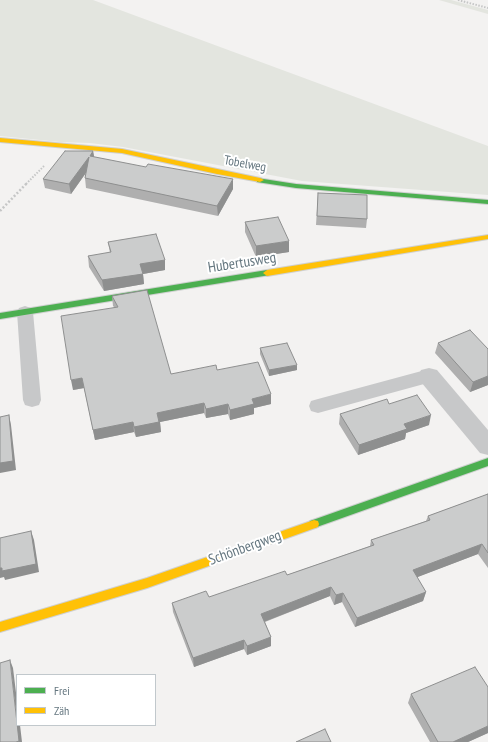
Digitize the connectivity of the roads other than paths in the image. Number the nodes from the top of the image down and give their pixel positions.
1 (0, 140) edge
2 (488, 202) edge
3 (488, 237) edge
4 (25, 312) junction
5 (0, 316) edge
6 (429, 376) joint
7 (32, 400) dead end
8 (318, 406) dead end
9 (488, 446) edge
10 (488, 462) edge
11 (0, 627) edge

1 - 2 street, Tobelweg
3 - 4 street, Hubertusweg
4 - 5 street, Hubertusweg
4 - 7 lane
6 - 8 lane
6 - 9 street
10 - 11 street, Schönbergweg

